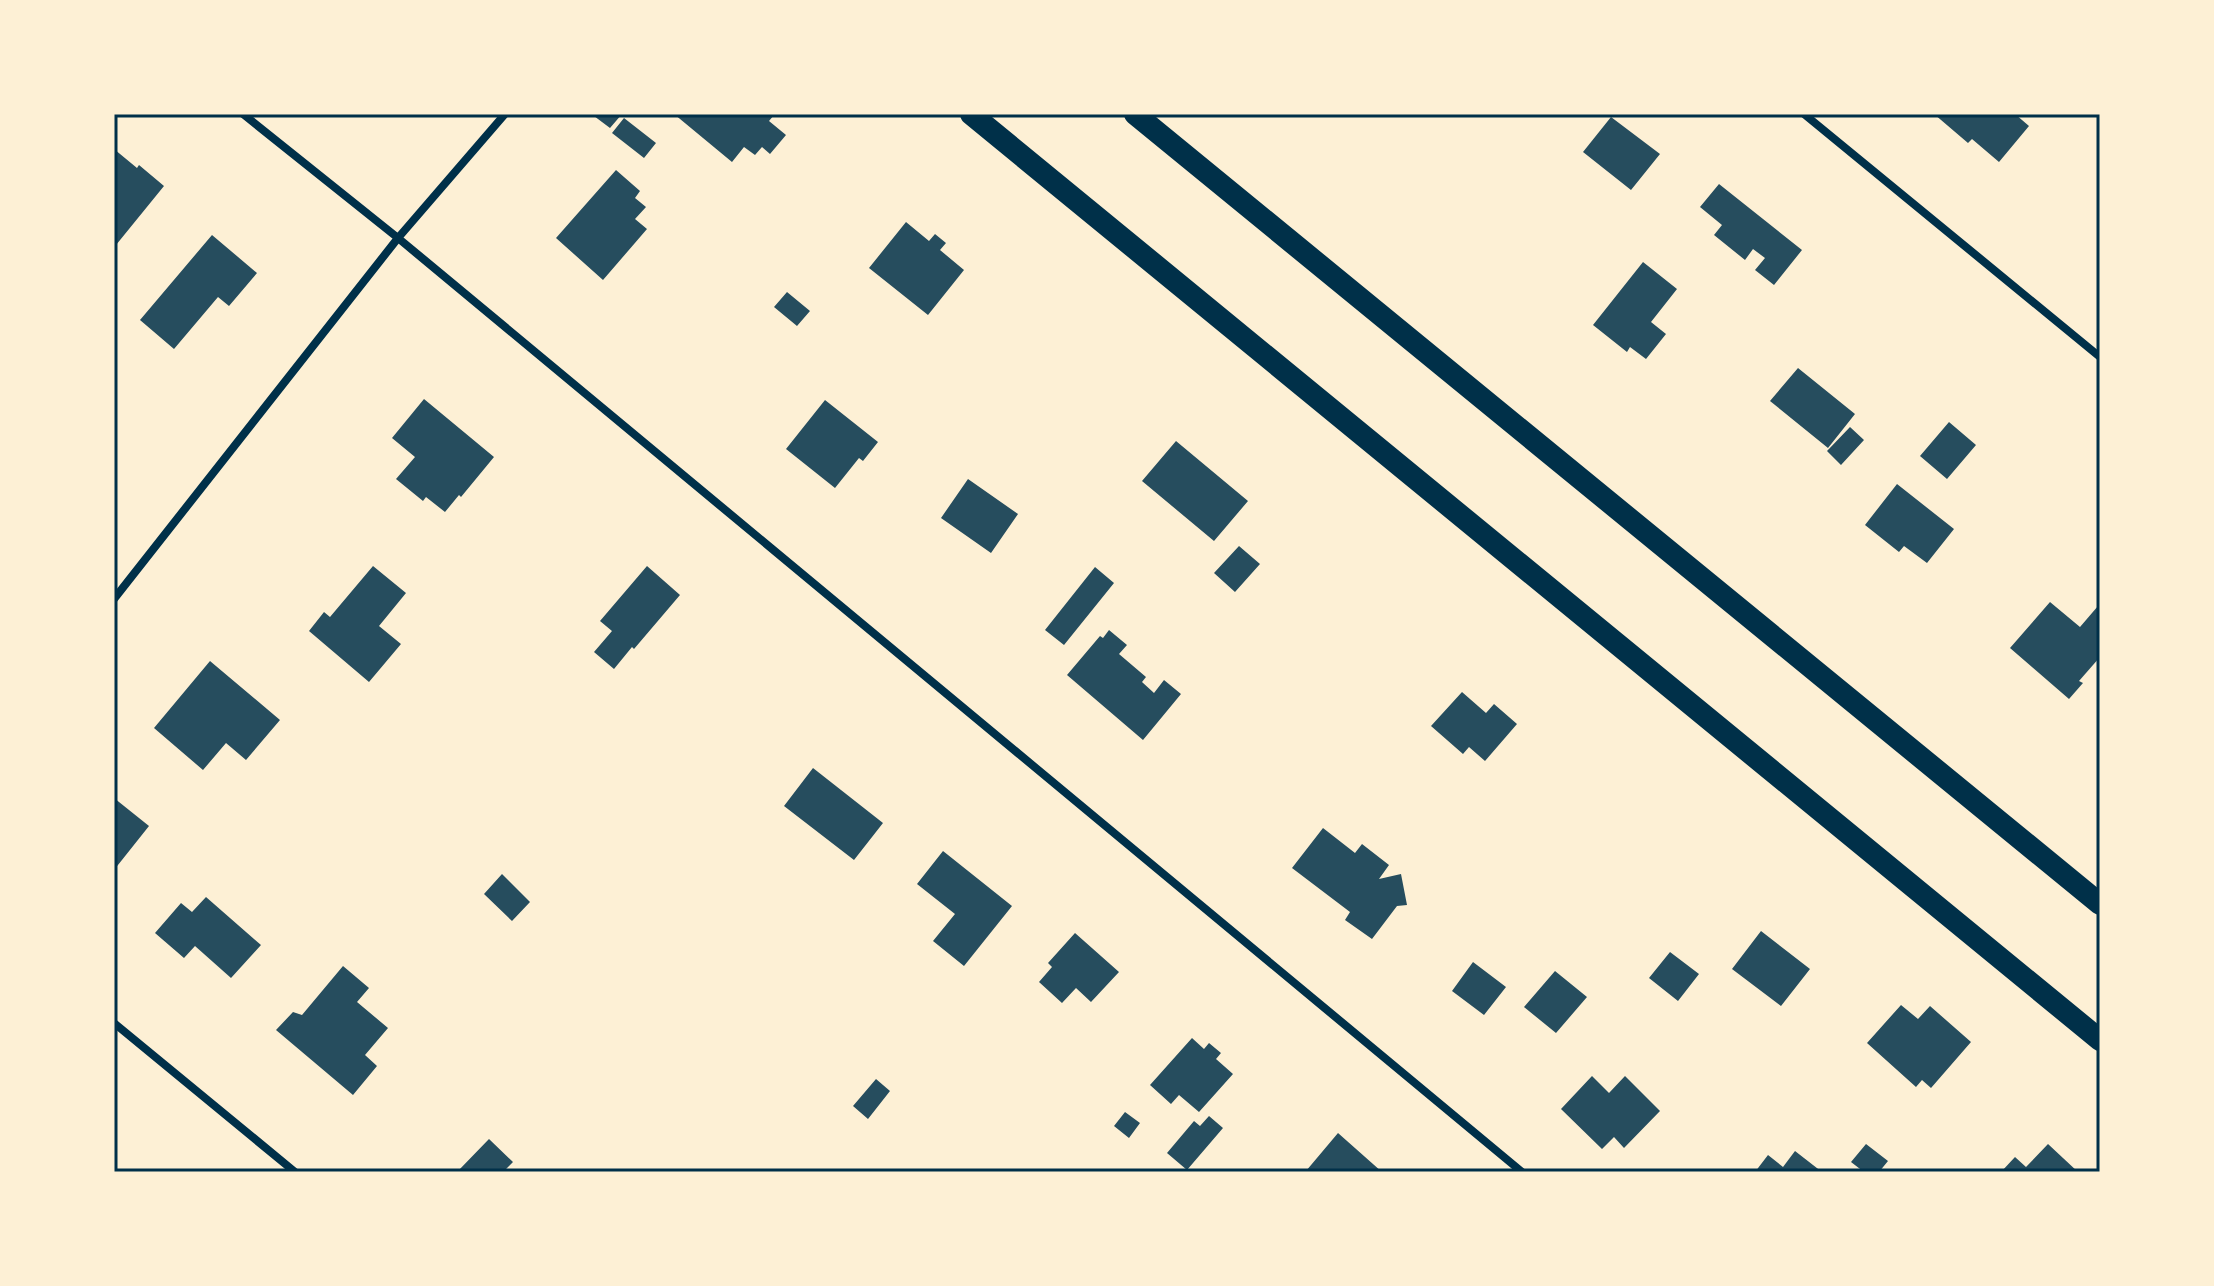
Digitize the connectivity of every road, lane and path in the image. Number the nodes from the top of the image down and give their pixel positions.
1 (243, 114) edge
2 (505, 114) edge
3 (971, 114) edge
4 (1135, 114) edge
5 (1804, 114) edge
6 (398, 238) junction
7 (2100, 357) edge
8 (114, 599) edge
9 (2100, 904) edge
10 (114, 1023) edge
11 (2100, 1040) edge
12 (295, 1172) edge
13 (1522, 1172) edge

1 - 6 street
2 - 6 street
3 - 11 highway
4 - 9 highway
5 - 7 street
6 - 8 street
6 - 13 street
10 - 12 street

